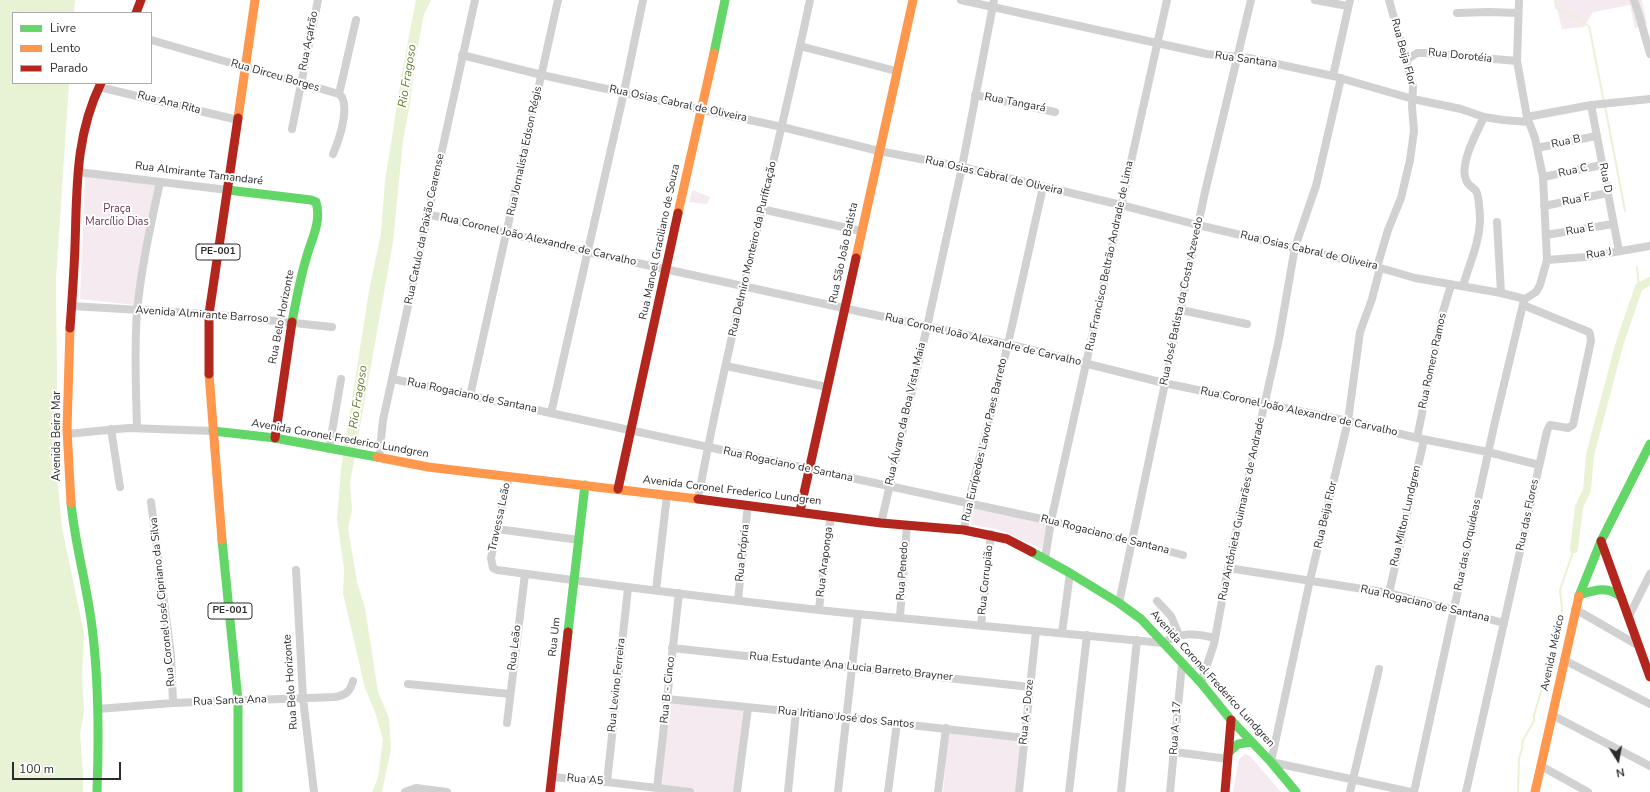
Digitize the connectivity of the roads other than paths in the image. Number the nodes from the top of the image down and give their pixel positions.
1 (141, 0) edge
2 (255, 0) edge
3 (318, 0) edge
4 (475, 0) edge
5 (558, 0) edge
6 (643, 0) edge
7 (725, 0) edge
8 (810, 0) edge
9 (913, 0) edge
10 (961, 0) edge
11 (1167, 0) edge
12 (1251, 0) edge
13 (1315, 0) edge
14 (1389, 0) edge
15 (1519, 0) edge
16 (1634, 0) edge
17 (1349, 3) edge
18 (993, 4) edge
19 (136, 12) edge
20 (1457, 13) dead end
21 (1518, 13) junction
22 (356, 20) dead end
23 (152, 40) edge
24 (1157, 43) junction
25 (800, 46) junction
26 (1650, 54) edge
27 (462, 55) junction
28 (1237, 57) junction
29 (1405, 61) junction
30 (1517, 61) junction
31 (245, 68) junction
32 (896, 71) junction
33 (542, 75) junction
34 (1337, 77) junction
35 (301, 83) junction
36 (124, 84) edge
37 (100, 85) edge
38 (122, 92) junction
39 (624, 92) junction
40 (339, 94) junction
41 (975, 95) junction
42 (1413, 99) junction
43 (1650, 99) edge
44 (1591, 105) junction
45 (701, 109) junction
46 (1056, 112) dead end
47 (1484, 117) junction
48 (1528, 119) junction
49 (238, 120) junction
50 (782, 127) junction
51 (292, 129) dead end
52 (1596, 136) junction
53 (1537, 148) junction
54 (879, 151) junction
55 (333, 154) dead end
56 (1602, 165) junction
57 (962, 167) junction
58 (78, 172) junction
59 (1543, 177) junction
60 (160, 182) junction
61 (1043, 187) junction
62 (228, 190) junction
63 (1608, 194) junction
64 (316, 202) joint
65 (1121, 205) junction
66 (1544, 206) junction
67 (762, 209) junction
68 (427, 214) junction
69 (1497, 222) dead end
70 (1613, 224) junction
71 (1198, 226) junction
72 (861, 231) junction
73 (507, 233) junction
74 (1546, 235) junction
75 (1650, 246) edge
76 (1295, 247) junction
77 (1619, 251) junction
78 (587, 252) junction
79 (1547, 260) junction
80 (1378, 267) junction
81 (666, 269) junction
82 (1451, 285) junction
83 (743, 286) junction
84 (1463, 286) junction
85 (1501, 293) junction
86 (1524, 302) junction
87 (71, 306) junction
88 (844, 308) junction
89 (1181, 310) junction
90 (137, 311) junction
91 (209, 314) junction
92 (291, 322) junction
93 (1247, 324) dead end
94 (332, 327) dead end
95 (927, 327) junction
96 (1008, 344) junction
97 (1087, 363) junction
98 (726, 366) junction
99 (341, 379) dead end
100 (393, 379) junction
101 (1164, 383) junction
102 (827, 388) junction
103 (470, 396) junction
104 (1265, 403) junction
105 (550, 413) junction
106 (1348, 421) junction
107 (136, 428) junction
108 (111, 429) junction
109 (630, 430) junction
110 (213, 431) junction
111 (67, 434) junction
112 (275, 438) junction
113 (1420, 439) junction
114 (1650, 444) edge
115 (708, 448) junction
116 (333, 450) junction
117 (1488, 452) junction
118 (379, 458) junction
119 (1539, 465) junction
120 (810, 469) junction
121 (509, 477) junction
122 (585, 485) junction
123 (889, 486) junction
124 (120, 487) dead end
125 (618, 489) junction
126 (666, 494) junction
127 (698, 499) junction
128 (152, 502) dead end
129 (968, 504) junction
130 (748, 505) junction
131 (800, 511) junction
132 (831, 516) junction
133 (1051, 521) junction
134 (881, 522) junction
135 (907, 525) junction
136 (497, 529) junction
137 (964, 530) junction
138 (991, 534) junction
139 (579, 540) junction
140 (1601, 541) junction
141 (1133, 542) junction
142 (1183, 555) dead end
143 (1044, 559) junction
144 (1228, 568) junction
145 (296, 570) dead end
146 (1070, 572) junction
147 (525, 574) junction
148 (1650, 574) edge
149 (574, 580) junction
150 (1310, 580) junction
151 (628, 588) junction
152 (656, 590) junction
153 (679, 593) junction
154 (1389, 593) junction
155 (1579, 594) junction
156 (1623, 599) junction
157 (738, 600) junction
158 (1157, 601) dead end
159 (1119, 603) junction
160 (819, 609) junction
161 (1575, 609) junction
162 (1454, 610) junction
163 (858, 614) junction
164 (1629, 616) junction
165 (900, 618) junction
166 (1504, 623) junction
167 (981, 626) junction
168 (1036, 631) junction
169 (1062, 633) junction
170 (1087, 634) junction
171 (1179, 635) junction
172 (1215, 638) junction
173 (1137, 640) junction
174 (1163, 643) junction
175 (1639, 646) junction
176 (672, 648) junction
177 (1564, 660) junction
178 (1182, 664) junction
179 (852, 667) junction
180 (1379, 669) dead end
181 (1650, 677) edge
182 (354, 681) dead end
183 (1201, 683) junction
184 (408, 684) dead end
185 (1030, 687) junction
186 (510, 694) junction
187 (303, 698) junction
188 (667, 699) junction
189 (238, 700) junction
190 (173, 703) junction
191 (1650, 704) edge
192 (748, 708) junction
193 (98, 709) junction
194 (796, 712) junction
195 (1552, 715) junction
196 (847, 717) junction
197 (1231, 720) junction
198 (507, 723) dead end
199 (897, 723) junction
200 (946, 728) junction
201 (1025, 738) junction
202 (1252, 742) junction
203 (1175, 752) junction
204 (1228, 756) junction
205 (1271, 762) junction
206 (1541, 766) junction
207 (1650, 766) edge
208 (552, 777) junction
209 (1353, 779) junction
210 (607, 782) junction
211 (657, 788) junction
212 (96, 792) edge
213 (238, 792) edge
214 (314, 792) edge
215 (405, 792) edge
216 (447, 792) edge
217 (550, 792) edge
218 (690, 792) edge
219 (737, 792) edge
220 (788, 792) edge
221 (838, 792) edge
222 (888, 792) edge
223 (938, 792) edge
224 (1019, 792) edge
225 (1069, 792) edge
226 (1121, 792) edge
227 (1170, 792) edge
228 (1225, 792) edge
229 (1296, 792) edge
230 (1350, 792) edge
231 (1411, 792) edge
232 (1414, 792) edge
233 (1466, 792) edge
234 (1535, 792) edge
235 (1588, 792) edge

1 - 19 main road
2 - 31 main road, PE-001
3 - 35 street, Rua Açafrão
4 - 27 street, Rua Catulo da Paixão Cearense
5 - 33 street, Rua Jornalista Edson Régis
6 - 39 street
7 - 45 main road, Rua Manoel Graciliano de Souza
8 - 25 street, Rua Delmiro Monteiro da Purificação
9 - 32 main road, Rua São João Batista
10 - 18 street, Rua Santana
11 - 24 street, Rua Francisco Beltrão Andrade de Lima
12 - 28 street, Rua José Batista da Costa Azevedo
13 - 17 street
14 - 29 street, Rua Beija Flor
15 - 21 street
16 - 26 street
17 - 34 street, Rua Antônieta Guimarães de Andrade
18 - 24 street, Rua Santana
18 - 41 street, Rua Álvaro da Boa Vista Maia
20 - 21 street
21 - 30 street
22 - 40 street
23 - 31 street, Rua Dirceu Borges
24 - 28 street, Rua Santana
24 - 65 street, Rua Francisco Beltrão Andrade de Lima
25 - 32 street
25 - 50 street, Rua Delmiro Monteiro da Purificação
27 - 33 street, Rua Osias Cabral de Oliveira
27 - 68 street, Rua Catulo da Paixão Cearense
28 - 34 street, Rua Santana
28 - 71 street, Rua José Batista da Costa Azevedo
29 - 30 street, Rua Dorotéia
29 - 42 street, Rua Beija Flor
30 - 48 street
31 - 35 street, Rua Dirceu Borges
31 - 49 main road, PE-001
32 - 54 main road, Rua São João Batista
33 - 39 street, Rua Osias Cabral de Oliveira
33 - 73 street, Rua Jornalista Edson Régis
34 - 42 street, Rua Santana
34 - 76 street, Rua Antônieta Guimarães de Andrade
35 - 40 street, Rua Dirceu Borges
35 - 51 street, Rua Açafrão
36 - 38 street
37 - 38 street, Rua Ana Rita
37 - 58 main road, Avenida Beira Mar
38 - 49 street, Rua Ana Rita
39 - 45 street, Rua Osias Cabral de Oliveira
39 - 78 street
40 - 55 street
41 - 46 street, Rua Tangará
41 - 57 street, Rua Álvaro da Boa Vista Maia
42 - 47 street, Rua Santana
42 - 80 street, Rua Beija Flor
43 - 44 street, Rua Santana
44 - 48 street, Rua Santana
44 - 52 street, Rua D
45 - 50 street, Rua Osias Cabral de Oliveira
45 - 81 main road, Rua Manoel Graciliano de Souza
47 - 48 street, Rua Santana
47 - 84 street
48 - 53 street
49 - 62 main road, PE-001
50 - 54 street, Rua Osias Cabral de Oliveira
50 - 67 street, Rua Delmiro Monteiro da Purificação
52 - 53 street, Rua B
52 - 56 street, Rua D
53 - 59 street
54 - 57 street, Rua Osias Cabral de Oliveira
54 - 72 main road, Rua São João Batista
56 - 59 street, Rua C
56 - 63 street, Rua D
57 - 61 street, Rua Osias Cabral de Oliveira
57 - 95 street, Rua Álvaro da Boa Vista Maia
58 - 60 street, Rua Almirante Tamandaré
58 - 87 main road, Avenida Beira Mar
59 - 66 street
60 - 62 street, Rua Almirante Tamandaré
60 - 90 street
61 - 65 street, Rua Osias Cabral de Oliveira
61 - 96 street, Rua Eurípedes Lavor Paes Barreto
62 - 64 main road, Rua Almirante Tamandaré
62 - 91 main road, PE-001
63 - 66 street, Rua F
63 - 70 street, Rua D
64 - 92 main road, Rua Belo Horizonte
65 - 71 street, Rua Osias Cabral de Oliveira
65 - 97 street, Rua Francisco Beltrão Andrade de Lima
66 - 74 street
67 - 72 street
67 - 83 street, Rua Delmiro Monteiro da Purificação
68 - 73 street, Rua Coronel João Alexandre de Carvalho
68 - 100 street, Rua Catulo da Paixão Cearense
69 - 85 street
70 - 74 street, Rua E
70 - 77 street, Rua D
71 - 76 street, Rua Osias Cabral de Oliveira
71 - 89 street, Rua José Batista da Costa Azevedo
72 - 88 main road, Rua São João Batista
73 - 78 street, Rua Coronel João Alexandre de Carvalho
73 - 103 street, Rua Jornalista Edson Régis
74 - 79 street
75 - 77 street, Rua J
76 - 80 street, Rua Osias Cabral de Oliveira
76 - 104 street, Rua Antônieta Guimarães de Andrade
77 - 79 street, Rua J
78 - 81 street, Rua Coronel João Alexandre de Carvalho
78 - 105 street
79 - 86 street
80 - 82 street, Rua Osias Cabral de Oliveira
80 - 106 street, Rua Beija Flor
81 - 83 street, Rua Coronel João Alexandre de Carvalho
81 - 109 main road, Rua Manoel Graciliano de Souza
82 - 84 street, Rua Osias Cabral de Oliveira
82 - 113 street, Rua Romero Ramos
83 - 88 street, Rua Coronel João Alexandre de Carvalho
83 - 98 street, Rua Delmiro Monteiro da Purificação
84 - 85 street, Rua Osias Cabral de Oliveira
85 - 86 street, Rua Osias Cabral de Oliveira
86 - 117 street, Rua das Orquídeas
86 - 119 street, Rua das Flores
87 - 90 street, Avenida Almirante Barroso
87 - 111 main road, Avenida Beira Mar
88 - 95 street, Rua Coronel João Alexandre de Carvalho
88 - 102 main road, Rua São João Batista
89 - 93 street
89 - 101 street, Rua José Batista da Costa Azevedo
90 - 91 street, Avenida Almirante Barroso
90 - 107 street
91 - 92 street, Avenida Almirante Barroso
91 - 110 main road, PE-001
92 - 94 street, Avenida Almirante Barroso
92 - 112 main road, Rua Belo Horizonte
95 - 96 street, Rua Coronel João Alexandre de Carvalho
95 - 123 street, Rua Álvaro da Boa Vista Maia
96 - 97 street, Rua Coronel João Alexandre de Carvalho
96 - 129 street, Rua Eurípedes Lavor Paes Barreto
97 - 101 street, Rua Coronel João Alexandre de Carvalho
97 - 133 street, Rua Francisco Beltrão Andrade de Lima
98 - 102 street
98 - 115 street, Rua Delmiro Monteiro da Purificação
99 - 116 street
100 - 103 street, Rua Rogaciano de Santana
100 - 118 street, Rua Catulo da Paixão Cearense
101 - 104 street, Rua Coronel João Alexandre de Carvalho
101 - 141 street, Rua José Batista da Costa Azevedo
102 - 120 main road, Rua São João Batista
103 - 105 street, Rua Rogaciano de Santana
104 - 106 street, Rua Coronel João Alexandre de Carvalho
104 - 144 street, Rua Antônieta Guimarães de Andrade
105 - 109 street, Rua Rogaciano de Santana
106 - 113 street, Rua Coronel João Alexandre de Carvalho
106 - 150 street, Rua Beija Flor
107 - 108 street, Avenida Coronel Frederico Lundgren
107 - 110 street, Avenida Coronel Frederico Lundgren
108 - 111 street, Avenida Coronel Frederico Lundgren
108 - 124 street
109 - 115 street, Rua Rogaciano de Santana
109 - 125 main road, Rua Manoel Graciliano de Souza
110 - 112 main road, Avenida Coronel Frederico Lundgren
110 - 189 main road, PE-001
111 - 193 main road, Avenida Beira Mar
112 - 116 main road, Avenida Coronel Frederico Lundgren
113 - 117 street, Rua Coronel João Alexandre de Carvalho
113 - 154 street, Rua Milton Lundgren
114 - 140 main road, Avenida México
115 - 120 street, Rua Rogaciano de Santana
115 - 127 street, Rua Delmiro Monteiro da Purificação
116 - 118 main road, Avenida Coronel Frederico Lundgren
117 - 119 street, Rua Coronel João Alexandre de Carvalho
117 - 162 street, Rua das Orquídeas
118 - 121 main road, Avenida Coronel Frederico Lundgren
119 - 166 street, Rua das Flores
120 - 123 street, Rua Rogaciano de Santana
120 - 131 main road, Rua São João Batista
121 - 122 main road, Avenida Coronel Frederico Lundgren
121 - 136 street, Travessa Leão
122 - 125 main road, Avenida Coronel Frederico Lundgren
122 - 139 main road, Rua Um
123 - 129 street, Rua Rogaciano de Santana
123 - 134 street, Rua Álvaro da Boa Vista Maia
125 - 126 main road, Avenida Coronel Frederico Lundgren
126 - 127 main road, Avenida Coronel Frederico Lundgren
126 - 152 street
127 - 130 main road, Avenida Coronel Frederico Lundgren
128 - 190 street, Rua Coronel José Cipriano da Silva
129 - 133 street, Rua Rogaciano de Santana
129 - 137 street, Rua Eurípedes Lavor Paes Barreto
130 - 131 main road, Avenida Coronel Frederico Lundgren
130 - 157 street, Rua Própria
131 - 132 main road, Avenida Coronel Frederico Lundgren
132 - 134 main road, Avenida Coronel Frederico Lundgren
132 - 160 street, Rua Araponga
133 - 141 street, Rua Rogaciano de Santana
133 - 143 street, Rua Francisco Beltrão Andrade de Lima
134 - 135 main road, Avenida Coronel Frederico Lundgren
135 - 137 main road, Avenida Coronel Frederico Lundgren
135 - 165 street, Rua Penedo
136 - 139 street
136 - 147 street, Travessa Leão
137 - 138 main road, Avenida Coronel Frederico Lundgren
138 - 143 main road, Avenida Coronel Frederico Lundgren
138 - 167 street, Rua Corrupião
139 - 149 main road, Rua Um
140 - 155 main road, Avenida México
140 - 156 main road
141 - 142 street, Rua Rogaciano de Santana
141 - 159 street, Rua José Batista da Costa Azevedo
143 - 146 main road, Avenida Coronel Frederico Lundgren
144 - 150 street, Rua Rogaciano de Santana
144 - 172 street, Rua Antônieta Guimarães de Andrade
145 - 187 street, Rua Belo Horizonte
146 - 159 main road, Avenida Coronel Frederico Lundgren
146 - 169 street
147 - 149 street
147 - 186 street, Rua Leão
148 - 164 street
149 - 151 street
149 - 208 main road, Rua Um
150 - 154 street, Rua Rogaciano de Santana
150 - 205 street, Rua Beija Flor
151 - 152 street
151 - 210 street, Rua Levino Ferreira
152 - 153 street
153 - 157 street
153 - 176 street, Rua B - Cinco
154 - 162 street, Rua Rogaciano de Santana
155 - 156 main road
155 - 161 main road, Avenida México
156 - 164 main road
157 - 160 street
158 - 171 street
159 - 174 main road, Avenida Coronel Frederico Lundgren
160 - 163 street
161 - 175 street
161 - 177 main road, Avenida México
162 - 166 street, Rua Rogaciano de Santana
162 - 232 street, Rua das Orquídeas
163 - 165 street
163 - 179 street
164 - 175 main road
165 - 167 street
166 - 233 street, Rua das Flores
167 - 168 street
168 - 169 street
168 - 185 street, Rua A - Doze
169 - 170 street
170 - 173 street
170 - 225 street
171 - 172 street
171 - 174 street
172 - 183 street, Rua Antônieta Guimarães de Andrade
173 - 174 street
173 - 226 street
174 - 178 main road, Avenida Coronel Frederico Lundgren
175 - 181 main road
176 - 179 street, Rua Estudante Ana Lucia Barreto Brayner
176 - 188 street, Rua B - Cinco
177 - 191 street
177 - 195 main road, Avenida México
178 - 183 main road, Avenida Coronel Frederico Lundgren
178 - 203 street, Rua A - 17
179 - 185 street, Rua Estudante Ana Lucia Barreto Brayner
179 - 196 street
180 - 209 street
182 - 187 street, Rua Santa Ana
183 - 197 main road, Avenida Coronel Frederico Lundgren
184 - 186 street
185 - 201 street, Rua A - Doze
186 - 198 street, Rua Leão
187 - 189 street, Rua Santa Ana
187 - 214 street, Rua Belo Horizonte
188 - 192 street, Rua Iritiano José dos Santos
188 - 211 street, Rua B - Cinco
189 - 190 street, Rua Santa Ana
189 - 213 main road, PE-001
190 - 193 street, Rua Santa Ana
192 - 194 street, Rua Iritiano José dos Santos
192 - 219 street
193 - 212 main road, Avenida Beira Mar
194 - 196 street, Rua Iritiano José dos Santos
194 - 220 street
195 - 206 main road, Avenida México
195 - 207 street
196 - 199 street, Rua Iritiano José dos Santos
196 - 221 street
197 - 202 main road, Avenida Coronel Frederico Lundgren
197 - 204 main road
199 - 200 street, Rua Iritiano José dos Santos
199 - 222 street
200 - 201 street, Rua Iritiano José dos Santos
200 - 223 street
201 - 224 street, Rua A - Doze
202 - 204 main road
202 - 205 main road, Avenida Coronel Frederico Lundgren
203 - 204 street
203 - 227 street, Rua A - 17
204 - 228 main road
205 - 209 street
205 - 229 main road, Avenida Coronel Frederico Lundgren
206 - 234 main road, Avenida México
206 - 235 street
208 - 210 street, Rua A5
208 - 217 main road, Rua Um
209 - 230 street
209 - 231 street
210 - 211 street, Rua A5
211 - 218 street, Rua A5
215 - 216 street

